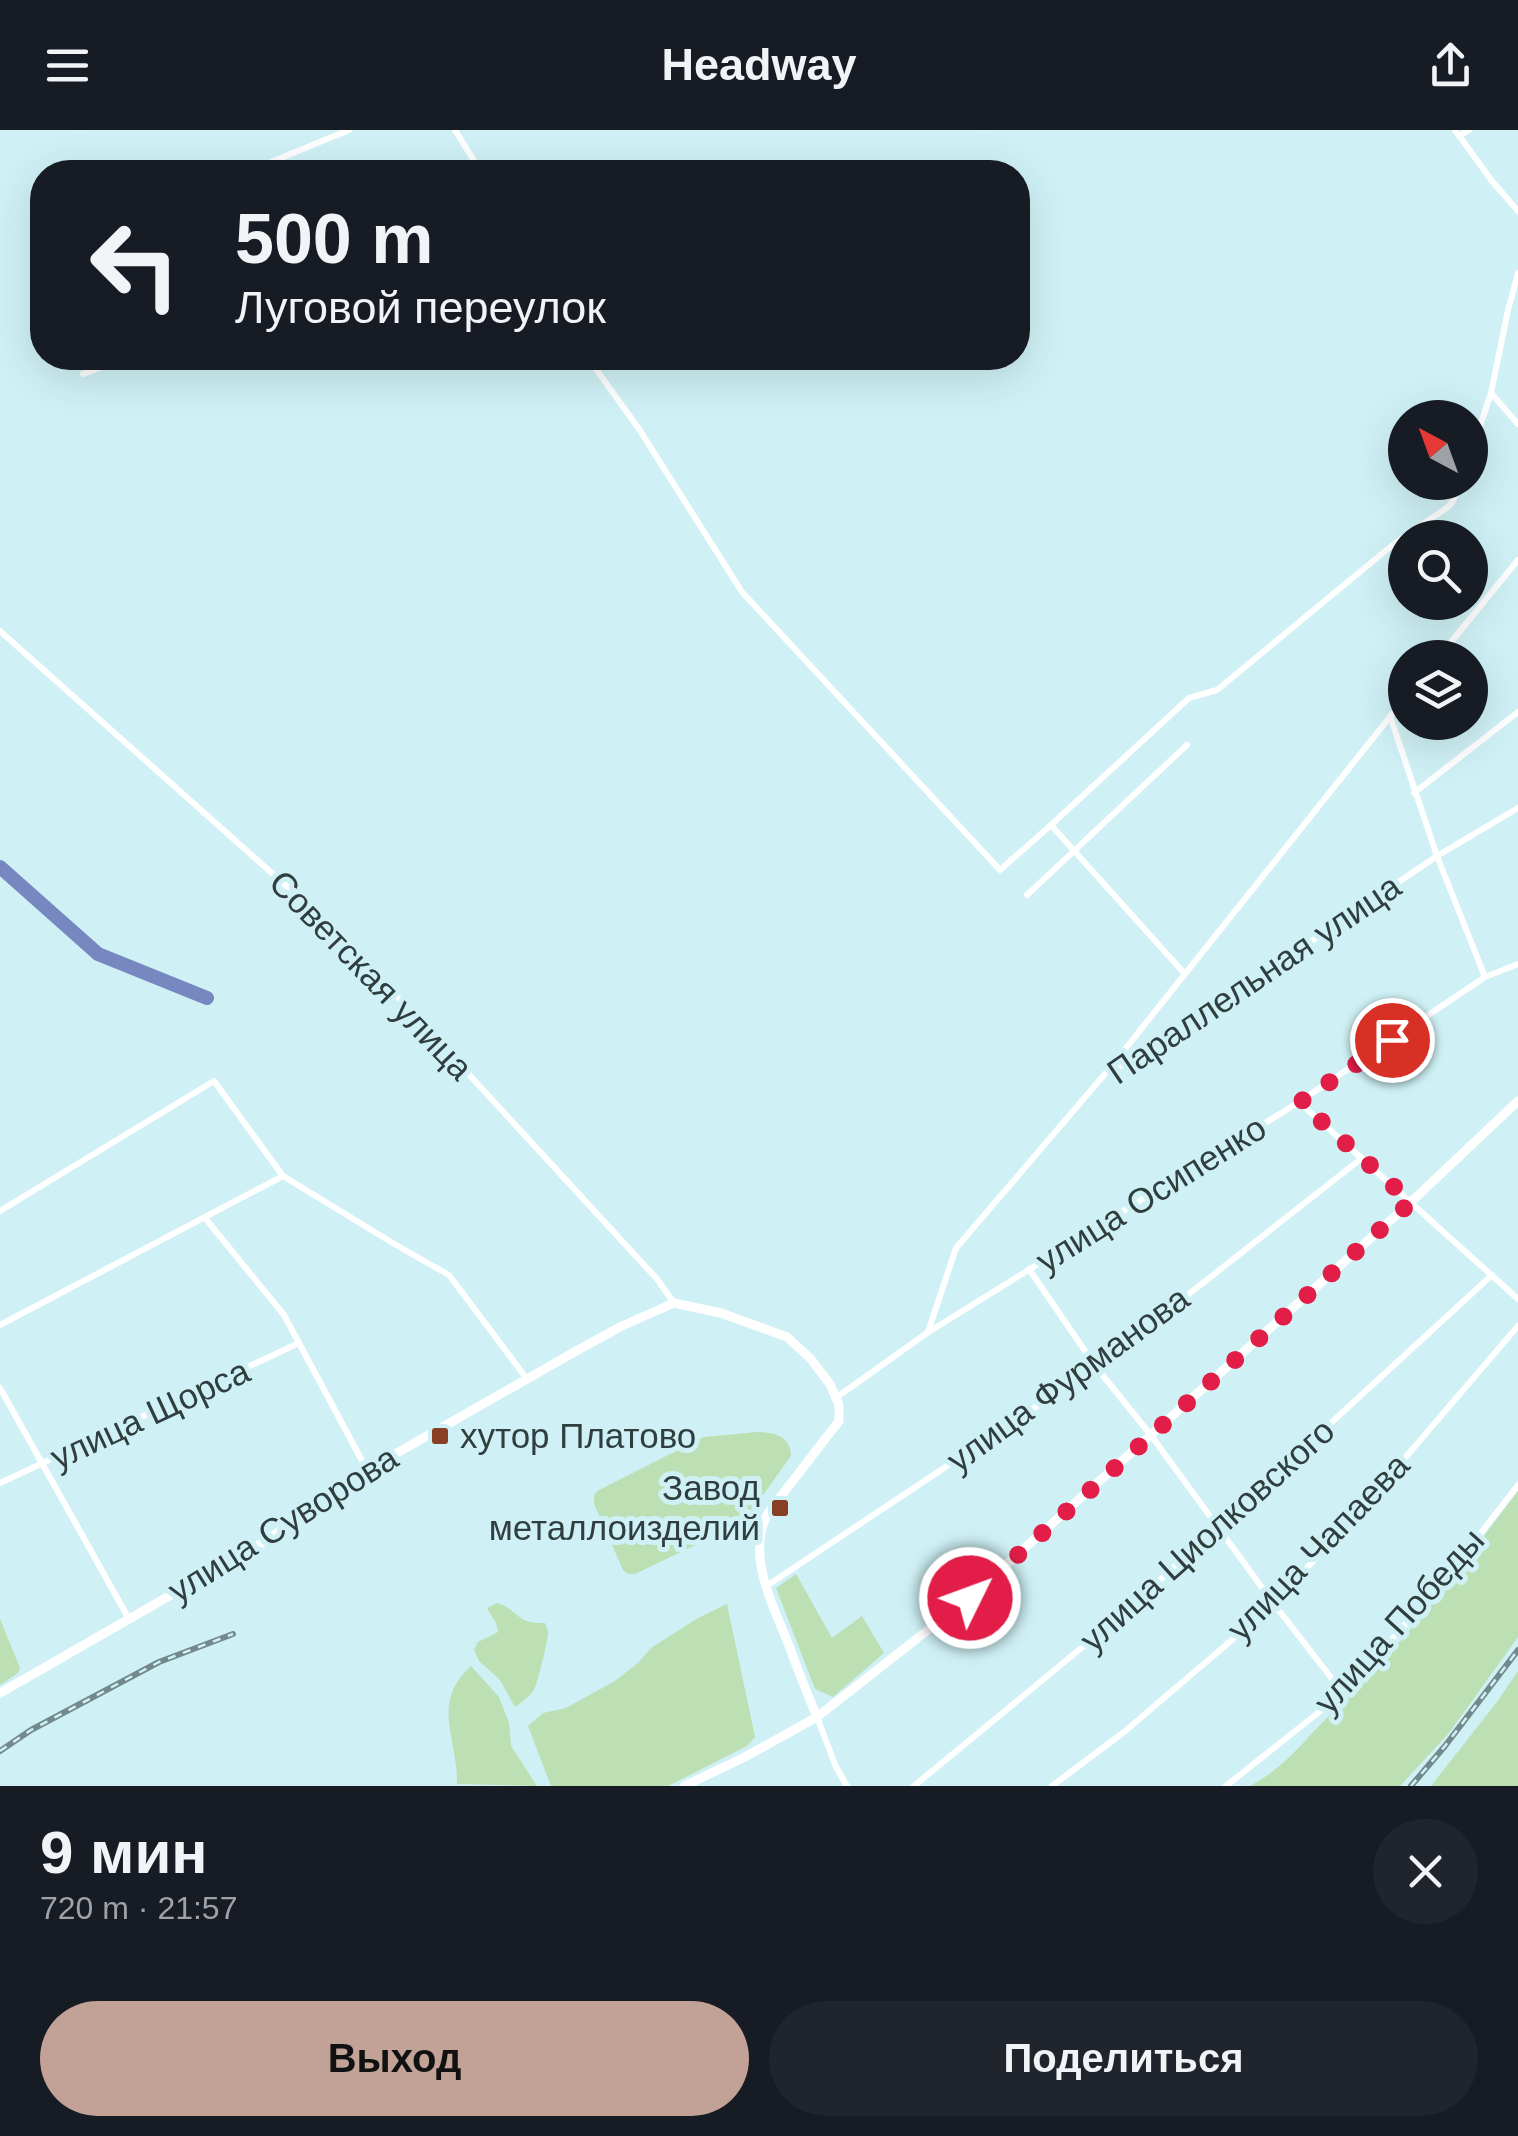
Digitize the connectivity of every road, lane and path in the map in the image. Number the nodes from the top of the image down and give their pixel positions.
1 (349, 130) edge
2 (455, 130) edge
3 (1469, 130) edge
4 (1457, 133) edge
5 (276, 160) edge
6 (474, 160) edge
7 (1518, 212) edge
8 (1518, 273) edge
9 (94, 370) edge
10 (597, 370) edge
11 (83, 374) dead end
12 (1491, 393) junction
13 (1488, 402) edge
14 (1518, 424) edge
15 (1453, 500) edge
16 (1518, 560) edge
17 (0, 632) edge
18 (1453, 640) edge
19 (1518, 712) edge
20 (1388, 718) edge
21 (1397, 740) edge
22 (1187, 745) dead end
23 (1414, 793) junction
24 (1518, 808) edge
25 (1052, 825) junction
26 (1074, 852) junction
27 (1437, 856) junction
28 (1027, 895) dead end
29 (1518, 964) edge
30 (1184, 973) junction
31 (1485, 977) junction
32 (1110, 1068) junction
33 (1300, 1102) junction
34 (1518, 1102) edge
35 (1362, 1158) junction
36 (283, 1176) junction
37 (1411, 1202) junction
38 (0, 1211) edge
39 (204, 1218) junction
40 (1028, 1269) junction
41 (1492, 1275) junction
42 (1518, 1299) edge
43 (674, 1303) junction
44 (0, 1324) edge
45 (1518, 1326) edge
46 (928, 1333) junction
47 (299, 1343) junction
48 (1096, 1368) junction
49 (527, 1379) junction
50 (0, 1388) edge
51 (837, 1397) junction
52 (1150, 1434) junction
53 (41, 1465) junction
54 (367, 1470) junction
55 (0, 1483) edge
56 (1518, 1485) edge
57 (1218, 1526) junction
58 (765, 1588) junction
59 (1274, 1604) junction
60 (129, 1619) junction
61 (0, 1693) edge
62 (1343, 1693) junction
63 (817, 1718) junction
64 (684, 1786) edge
65 (847, 1786) edge
66 (914, 1786) edge
67 (1052, 1786) edge
68 (1226, 1786) edge

1 - 5 street
2 - 6 street
3 - 4 street
4 - 7 street
8 - 12 street
9 - 11 street
10 - 25 street
12 - 13 street
12 - 14 street
15 - 25 street
16 - 18 street
17 - 43 street, Советская улица
19 - 23 street
20 - 30 street
21 - 23 street
22 - 26 street
23 - 27 street
24 - 27 street, Параллельная улица
25 - 26 street
26 - 28 street
26 - 30 street
27 - 31 street
27 - 32 street, Параллельная улица
29 - 31 street, улица Осипенко
30 - 32 street
31 - 33 street, улица Осипенко
32 - 46 street, Параллельная улица
33 - 35 street
33 - 40 street, улица Осипенко
34 - 37 street
35 - 37 street
35 - 48 street, улица Фурманова
36 - 38 street
36 - 39 street
36 - 49 street
37 - 41 street
37 - 52 street
39 - 44 street
39 - 47 street
40 - 46 street, улица Осипенко
40 - 48 street
41 - 42 street
41 - 57 street, улица Циолковского
43 - 49 street, улица Суворова
43 - 51 street
45 - 59 street, улица Чапаева
46 - 51 street, улица Осипенко
47 - 53 street, улица Щорса
47 - 54 street
48 - 52 street
48 - 58 street, улица Фурманова
49 - 54 street, улица Суворова
50 - 53 street
51 - 58 street
52 - 57 street
52 - 63 street
53 - 55 street, улица Щорса
53 - 60 street
54 - 60 street, улица Суворова
56 - 62 street, улица Победы
57 - 59 street
57 - 66 street, улица Циолковского
58 - 63 street
59 - 62 street
59 - 67 street, улица Чапаева
60 - 61 street, улица Суворова
62 - 68 street, улица Победы
63 - 64 street
63 - 65 street

